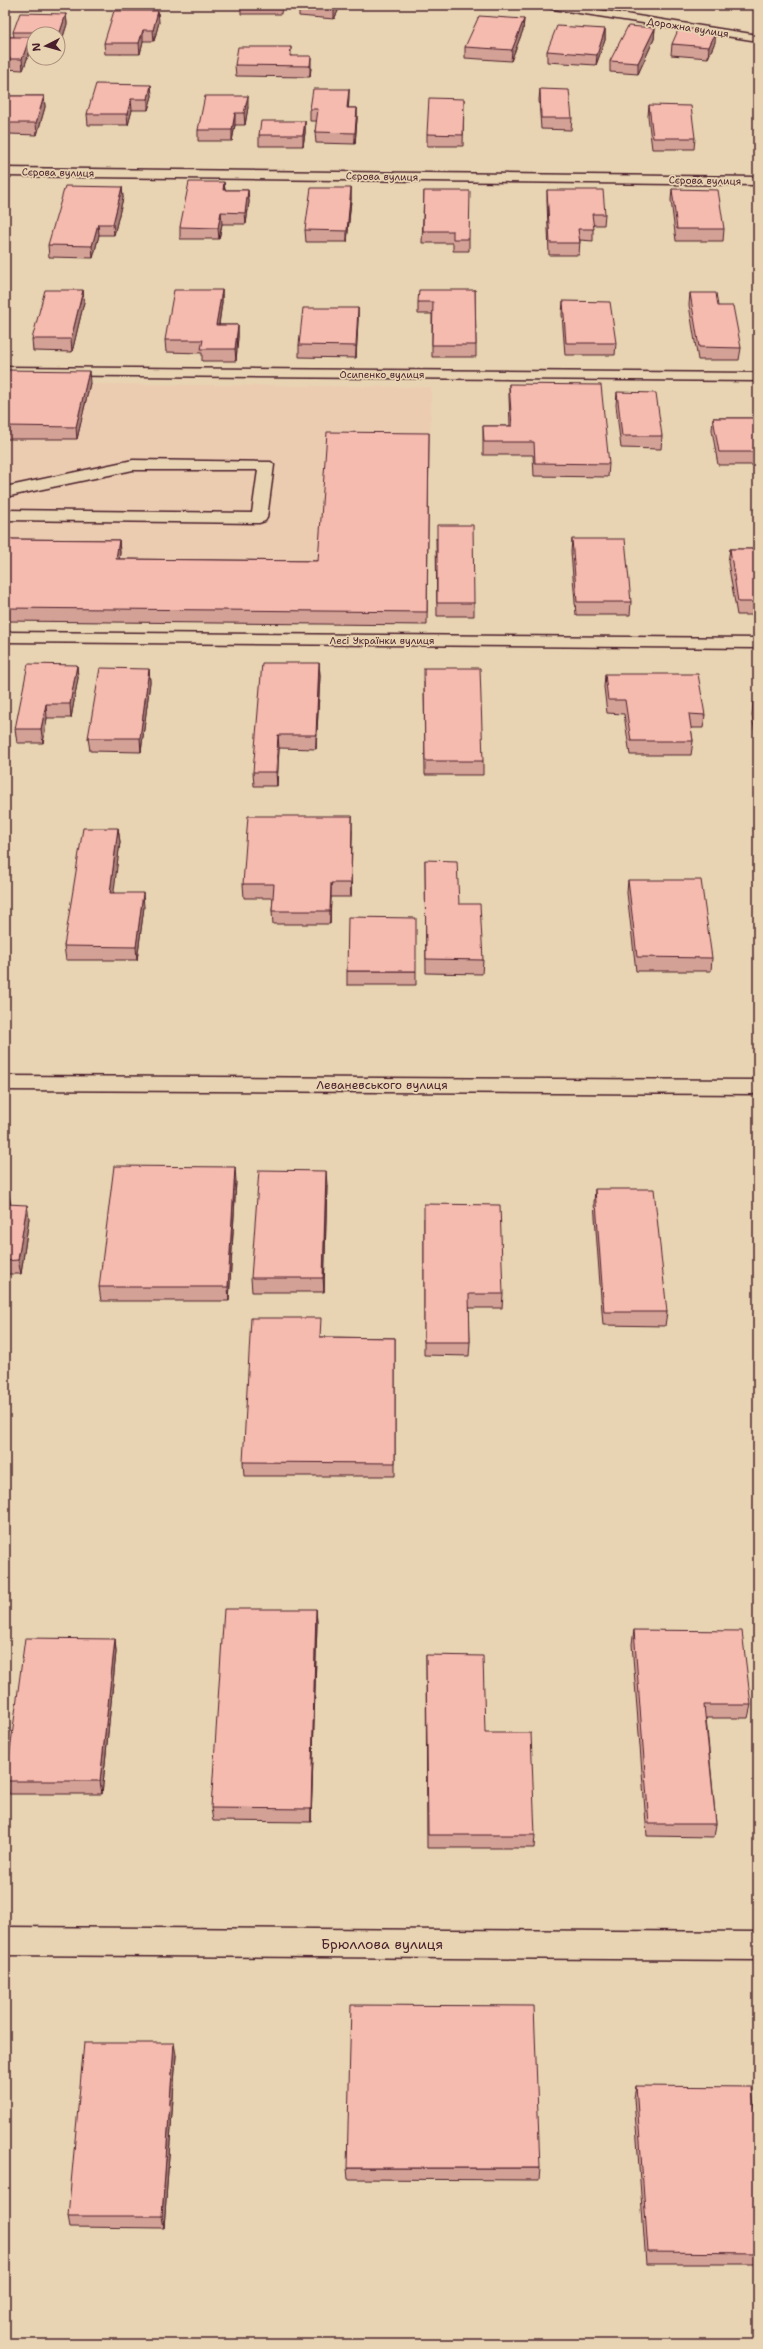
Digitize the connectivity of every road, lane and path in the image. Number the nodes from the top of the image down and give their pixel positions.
1 (547, 5) edge
2 (758, 38) edge
3 (5, 172) edge
4 (758, 181) edge
5 (5, 371) edge
6 (758, 377) edge
7 (5, 492) edge
8 (5, 515) edge
9 (5, 637) edge
10 (758, 643) edge
11 (5, 1083) edge
12 (758, 1087) edge
13 (5, 1941) edge
14 (758, 1946) edge

1 - 2 street, Дорожна вулиця
3 - 4 street, Сєрова вулиця
5 - 6 street, Осипенко вулиця
7 - 8 street
9 - 10 street, Лесі Українки вулиця
11 - 12 street, Леваневського вулиця
13 - 14 street, Брюллова вулиця

